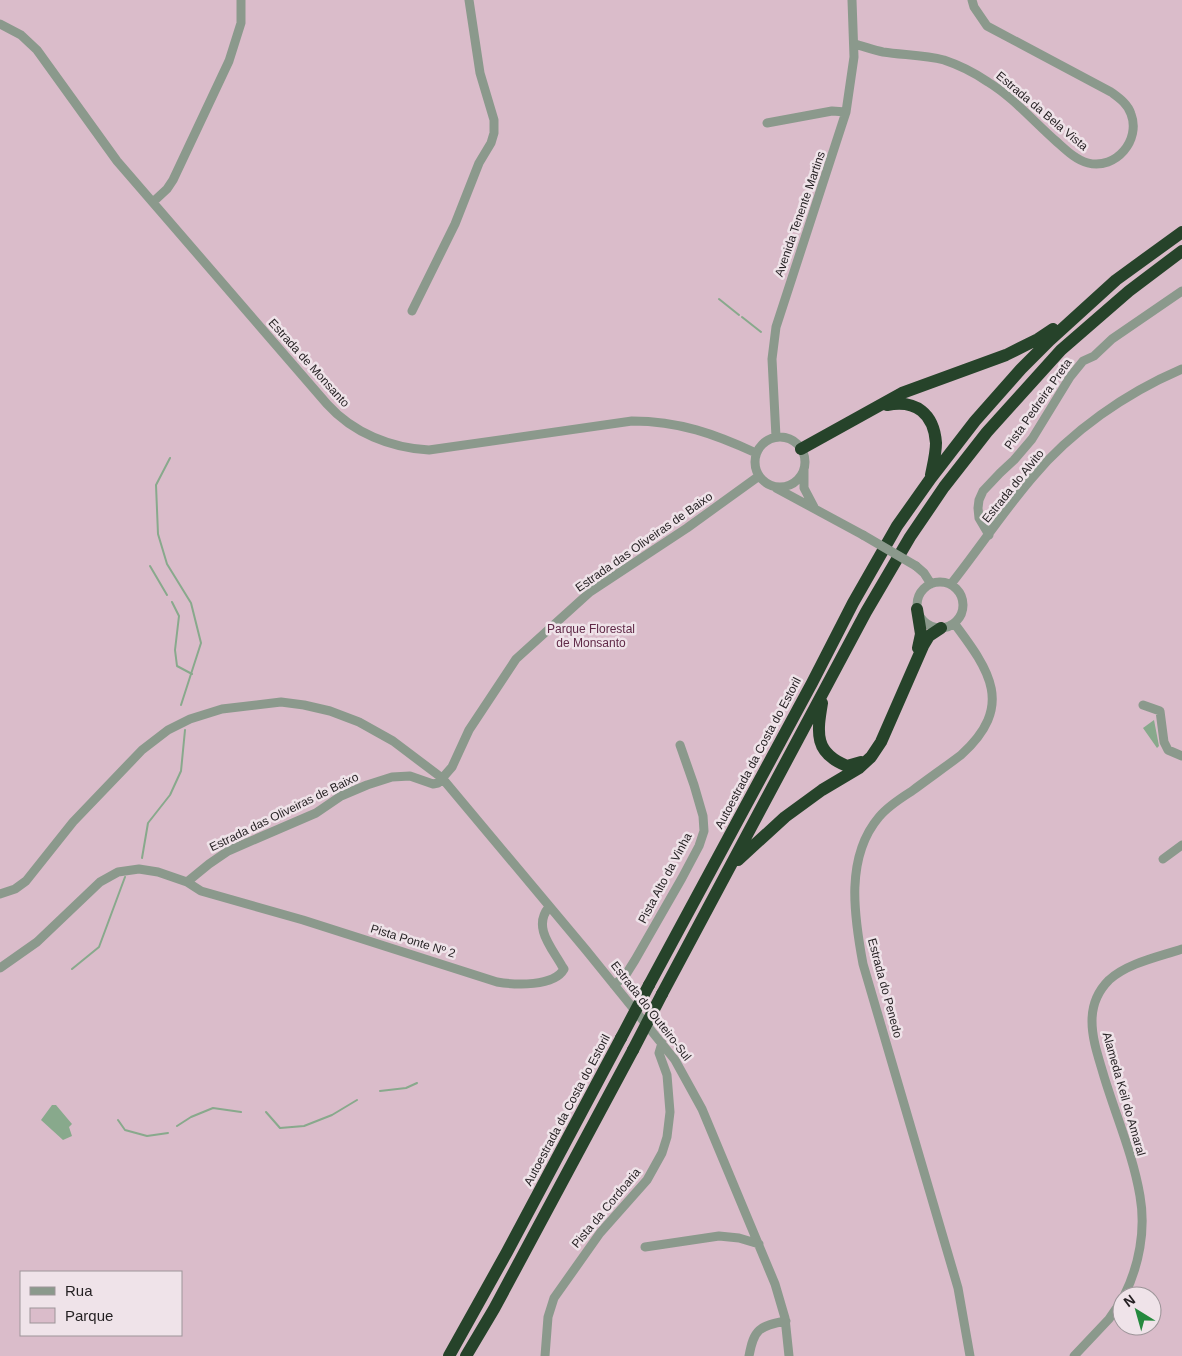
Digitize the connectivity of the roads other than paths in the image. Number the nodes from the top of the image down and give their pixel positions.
1 (241, 0) edge
2 (469, 0) edge
3 (852, 0) edge
4 (972, 0) edge
5 (0, 24) edge
6 (854, 44) junction
7 (846, 112) junction
8 (767, 123) dead end
9 (153, 202) junction
10 (1182, 232) edge
11 (1182, 251) edge
12 (1182, 291) edge
13 (1084, 308) junction
14 (412, 311) dead end
15 (1182, 369) edge
16 (878, 408) junction
17 (776, 437) junction
18 (802, 449) junction
19 (756, 454) junction
20 (804, 468) junction
21 (759, 476) junction
22 (931, 478) junction
23 (770, 485) junction
24 (814, 507) junction
25 (989, 535) junction
26 (931, 584) junction
27 (951, 584) junction
28 (917, 609) junction
29 (954, 623) junction
30 (941, 628) junction
31 (824, 692) junction
32 (1146, 715) dead end
33 (680, 745) dead end
34 (1182, 756) edge
35 (442, 778) junction
36 (1182, 845) edge
37 (1164, 858) dead end
38 (730, 867) junction
39 (187, 882) junction
40 (0, 894) edge
41 (549, 907) junction
42 (1182, 949) edge
43 (0, 968) edge
44 (614, 985) junction
45 (662, 1043) junction
46 (759, 1244) junction
47 (645, 1247) dead end
48 (1128, 1286) edge
49 (1112, 1315) edge
50 (786, 1322) junction
51 (449, 1356) edge
52 (466, 1356) edge
53 (545, 1356) edge
54 (749, 1356) edge
55 (789, 1356) edge
56 (970, 1356) edge
57 (1074, 1356) edge

1 - 9 street
2 - 14 street
3 - 6 street, Avenida Tenente Martins
4 - 6 street, Estrada da Bela Vista
5 - 9 street, Estrada de Monsanto
6 - 7 street, Avenida Tenente Martins
7 - 8 street
7 - 17 street, Avenida Tenente Martins
9 - 19 street, Estrada de Monsanto
10 - 13 highway, Autoestrada da Costa do Estoril
11 - 31 highway
12 - 25 street, Pista Pedreira Preta
13 - 16 highway
13 - 22 highway, Autoestrada da Costa do Estoril
15 - 25 street, Estrada do Alvito
16 - 18 highway
16 - 22 highway
17 - 18 street
17 - 19 street
18 - 20 street
19 - 21 street
20 - 23 street
20 - 24 street
21 - 23 street
21 - 35 street, Estrada das Oliveiras de Baixo
22 - 51 highway, Autoestrada da Costa do Estoril, bridge
23 - 24 street
24 - 26 street, bridge
25 - 27 street, Estrada do Alvito
26 - 27 street
26 - 28 street
27 - 29 street
28 - 30 street
28 - 31 highway
29 - 30 street
29 - 56 street, Estrada do Penedo
30 - 38 highway
31 - 38 highway
32 - 34 street
33 - 44 street, Pista Alto da Vinha
35 - 39 street, Estrada das Oliveiras de Baixo
35 - 40 street, Estrada do Outeiro-Sul
35 - 41 street, Estrada do Outeiro-Sul
36 - 37 street
38 - 52 highway, bridge
39 - 41 street, Pista Ponte Nº 2
39 - 43 street
41 - 44 street, Estrada do Outeiro-Sul
42 - 48 street, Alameda Keil do Amaral
44 - 45 street, Estrada do Outeiro-Sul
45 - 46 street, Estrada do Outeiro-Sul
45 - 53 street, Pista da Cordoaria
46 - 47 street
46 - 50 street, Estrada do Outeiro-Sul
49 - 57 street
50 - 54 street
50 - 55 street, Estrada do Outeiro-Sul

